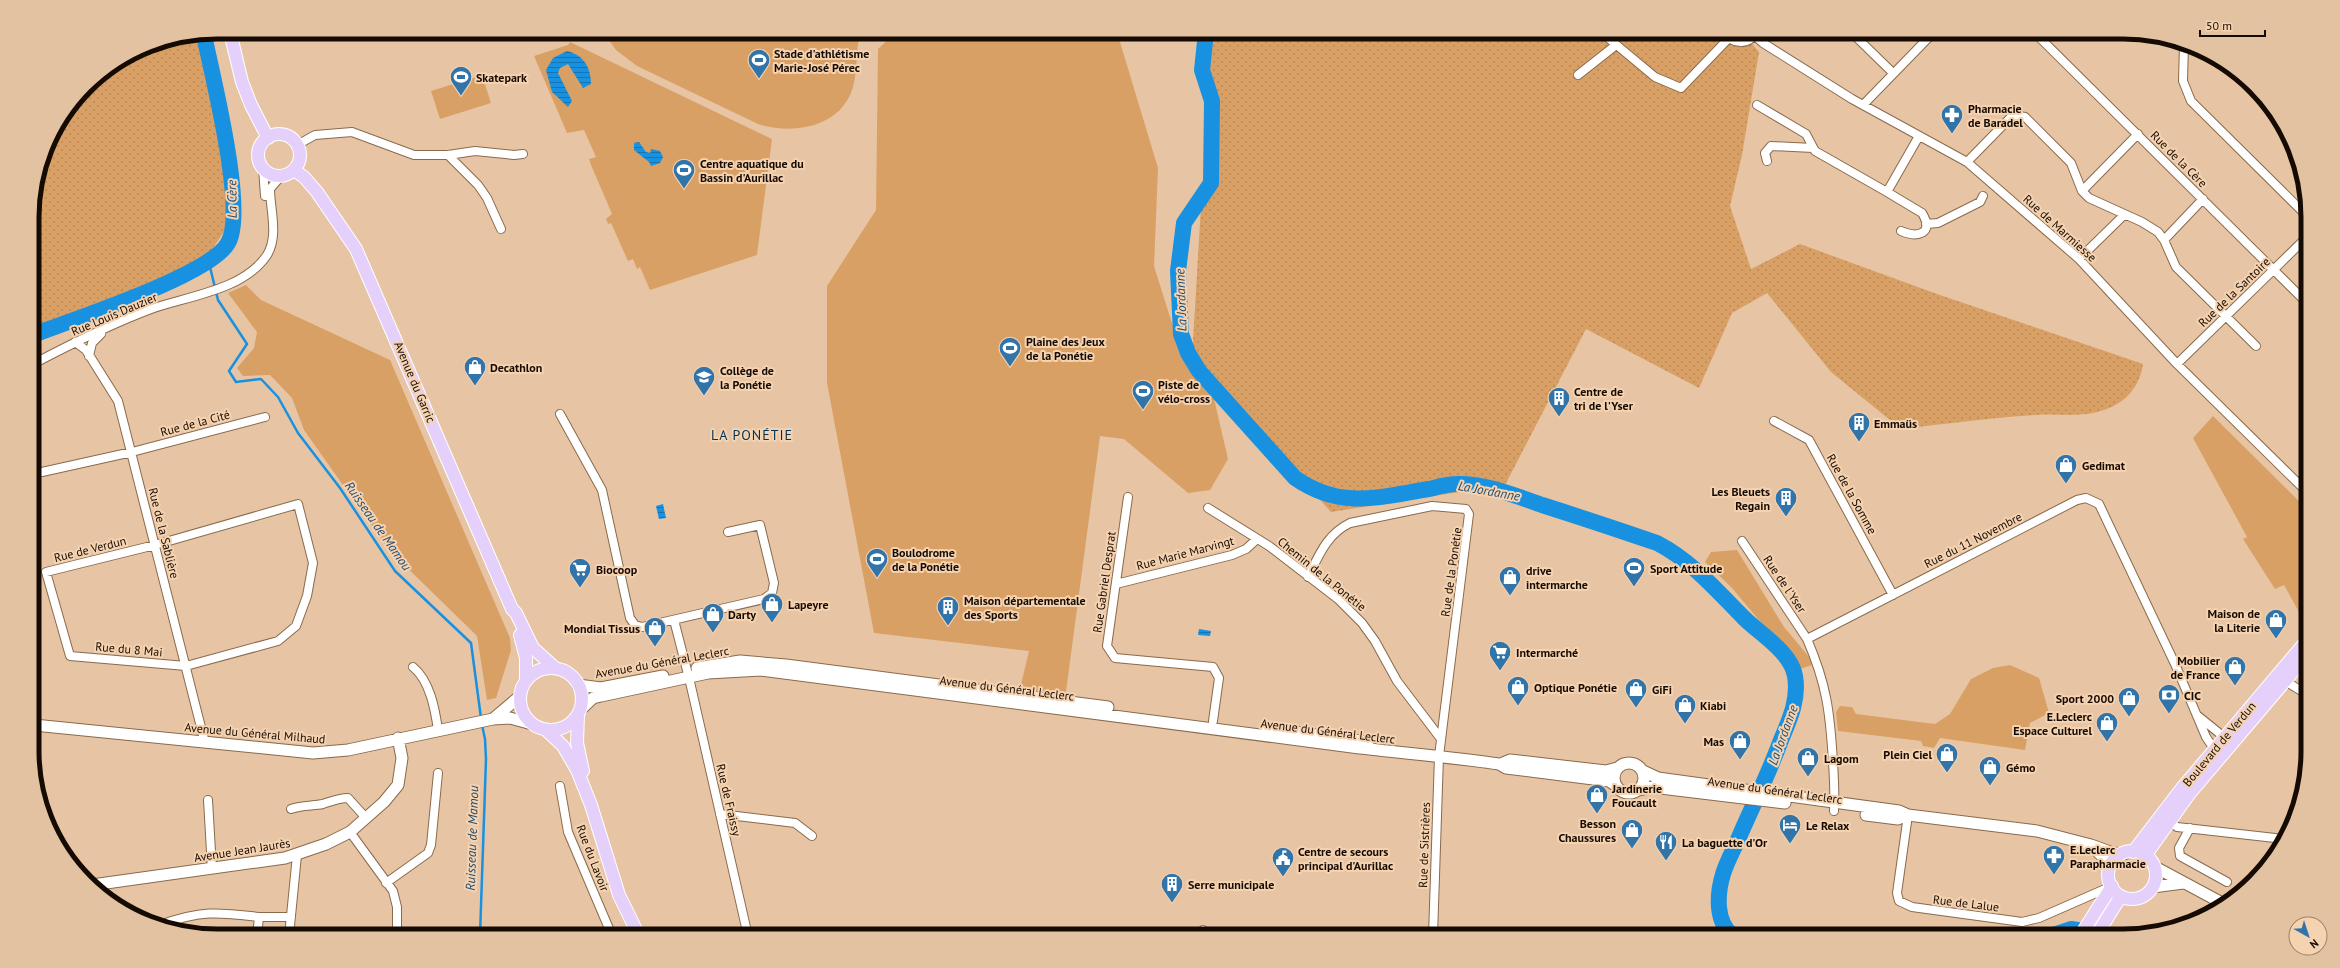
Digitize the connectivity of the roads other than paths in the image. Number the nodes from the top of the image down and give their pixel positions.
1 (232, 39) edge
2 (1609, 39) edge
3 (1724, 39) edge
4 (1732, 39) edge
5 (1749, 39) edge
6 (1759, 39) edge
7 (1858, 39) edge
8 (1927, 39) edge
9 (2041, 39) edge
10 (1616, 45) junction
11 (2184, 50) edge
12 (1893, 73) junction
13 (1578, 75) dead end
14 (1757, 105) dead end
15 (1863, 105) junction
16 (2138, 134) junction
17 (1919, 136) junction
18 (268, 138) junction
19 (297, 145) junction
20 (1813, 148) junction
21 (524, 154) dead end
22 (448, 156) junction
23 (1767, 161) dead end
24 (1967, 162) junction
25 (263, 168) junction
26 (294, 170) junction
27 (281, 176) junction
28 (2082, 190) junction
29 (1887, 192) junction
30 (1984, 196) dead end
31 (2203, 199) junction
32 (2301, 211) edge
33 (271, 215) junction
34 (2124, 215) junction
35 (1926, 224) junction
36 (500, 229) dead end
37 (1901, 231) dead end
38 (2164, 240) junction
39 (2301, 243) edge
40 (2079, 259) junction
41 (2274, 270) junction
42 (2301, 297) edge
43 (2226, 316) junction
44 (119, 323) junction
45 (75, 342) junction
46 (2256, 346) dead end
47 (89, 356) junction
48 (39, 361) edge
49 (2177, 364) junction
50 (560, 414) dead end
51 (264, 417) dead end
52 (1774, 421) dead end
53 (132, 452) junction
54 (42, 472) dead end
55 (2301, 486) edge
56 (1128, 497) dead end
57 (1208, 508) dead end
58 (728, 532) dead end
59 (1257, 539) junction
60 (1742, 541) dead end
61 (155, 545) junction
62 (1308, 577) junction
63 (1116, 584) junction
64 (1893, 595) junction
65 (512, 609) junction
66 (674, 620) junction
67 (1807, 639) junction
68 (2301, 647) edge
69 (70, 656) joint
70 (2301, 662) edge
71 (186, 666) junction
72 (413, 667) dead end
73 (554, 668) junction
74 (688, 674) junction
75 (526, 680) junction
76 (2285, 681) junction
77 (578, 685) junction
78 (2301, 691) edge
79 (519, 697) junction
80 (578, 713) junction
81 (2198, 716) junction
82 (493, 719) junction
83 (1213, 721) junction
84 (532, 724) junction
85 (39, 726) edge
86 (438, 730) junction
87 (546, 730) junction
88 (2224, 737) junction
89 (398, 738) junction
90 (1441, 739) junction
91 (205, 743) junction
92 (2214, 749) junction
93 (2227, 750) junction
94 (1439, 756) junction
95 (1499, 764) junction
96 (1617, 768) junction
97 (1642, 771) junction
98 (438, 773) dead end
99 (1615, 785) junction
100 (560, 786) dead end
101 (1639, 790) junction
102 (1736, 793) junction
103 (208, 800) dead end
104 (591, 805) junction
105 (1835, 807) junction
106 (291, 809) dead end
107 (720, 814) junction
108 (1908, 815) junction
109 (366, 818) junction
110 (2168, 821) junction
111 (2190, 828) junction
112 (350, 832) junction
113 (812, 836) dead end
114 (2277, 839) edge
115 (2091, 845) junction
116 (2134, 854) junction
117 (297, 855) junction
118 (2155, 867) junction
119 (212, 869) junction
120 (2109, 869) junction
121 (2183, 882) junction
122 (2227, 882) dead end
123 (386, 883) junction
124 (99, 884) edge
125 (2112, 886) junction
126 (2153, 887) junction
127 (2121, 896) junction
128 (2219, 901) edge
129 (259, 918) junction
130 (291, 918) junction
131 (167, 922) edge
132 (258, 929) edge
133 (290, 929) edge
134 (397, 929) edge
135 (609, 929) edge
136 (636, 929) edge
137 (746, 929) edge
138 (1433, 929) edge
139 (2084, 929) edge
140 (2100, 929) edge

1 - 18 main road
2 - 10 street
3 - 10 street
4 - 5 street
6 - 15 street, Rue de Marmiesse
7 - 12 street
8 - 12 street
9 - 16 street, Rue de la Cère
10 - 13 street
11 - 32 street
12 - 15 street
14 - 20 street
15 - 17 street, Rue de Marmiesse
16 - 28 street
16 - 31 street, Rue de la Cère
17 - 24 street, Rue de Marmiesse
17 - 29 street
18 - 19 main road
18 - 25 main road
19 - 22 street
19 - 26 main road
20 - 23 street
20 - 29 street
21 - 22 street
22 - 36 street
24 - 28 street
24 - 40 street, Rue de Marmiesse
25 - 27 main road
25 - 33 street
26 - 27 main road
26 - 65 main road, Avenue du Garric
27 - 33 street
28 - 34 street
29 - 35 street
30 - 35 street
31 - 38 street
31 - 41 street, Rue de la Cère
33 - 44 street, Rue Louis Dauzier
34 - 38 street
34 - 40 street
35 - 37 street
38 - 43 street
39 - 41 street, Rue de la Santoire
40 - 49 street, Rue de Marmiesse
41 - 42 street, Rue de la Cère
41 - 43 street, Rue de la Santoire
43 - 46 street
43 - 49 street, Rue de la Santoire
44 - 45 street, Rue Louis Dauzier
44 - 47 street
45 - 47 street, Rue de la Sablière
45 - 48 street, Rue Louis Dauzier
47 - 53 street, Rue de la Sablière
49 - 55 street, Rue de Marmiesse
50 - 66 street
51 - 53 street, Rue de la Cité
52 - 64 street, Rue de la Somme
53 - 54 street
53 - 61 street, Rue de la Sablière
56 - 63 street, Rue Gabriel Desprat
57 - 59 street, Chemin de la Ponétie
58 - 66 street
59 - 62 street, Chemin de la Ponétie
59 - 63 street, Rue Marie Marvingt
60 - 67 street, Rue de l'Yser
61 - 69 street, Rue de Verdun
61 - 71 street, Rue de la Sablière
61 - 71 street
62 - 90 street, Chemin de la Ponétie
62 - 90 street, Rue de la Ponétie
63 - 83 street, Rue Gabriel Desprat
64 - 67 street, Rue du 11 Novembre
64 - 81 street, Rue du 11 Novembre
65 - 73 main road, Avenue du Garric
65 - 75 main road, Avenue du Garric
66 - 74 street, Rue de Fraissy
67 - 105 street
68 - 88 main road, Boulevard de Verdun
69 - 71 street, Rue du 8 Mai
70 - 76 main road, Boulevard de Verdun
71 - 91 street, Rue de la Sablière
72 - 86 street
73 - 75 main road
73 - 77 main road
74 - 77 street, Avenue du Général Leclerc
74 - 80 street, Avenue du Général Leclerc
74 - 83 street, Avenue du Général Leclerc
74 - 94 street, Avenue du Général Leclerc
74 - 107 street, Rue de Fraissy
75 - 79 main road
76 - 78 street
76 - 93 main road, Boulevard de Verdun
77 - 80 main road
79 - 82 street
79 - 84 main road
80 - 87 main road
80 - 104 main road
81 - 88 street, Rue du 11 Novembre
81 - 92 street, Rue du 11 Novembre
82 - 84 street, Avenue du Général Milhaud
82 - 86 street, Avenue du Général Milhaud
83 - 94 street, Avenue du Général Leclerc
84 - 87 main road
85 - 91 street, Avenue du Général Milhaud
86 - 89 street, Avenue du Général Milhaud
87 - 104 main road
88 - 92 main road, Boulevard de Verdun
88 - 93 main road
89 - 91 street, Avenue du Général Milhaud
89 - 109 street, Avenue Jean Jaurès
90 - 94 street, Rue de la Ponétie
92 - 116 main road, Boulevard de Verdun
93 - 110 main road, Boulevard de Verdun
94 - 95 street, Avenue du Général Leclerc
94 - 138 street, Rue de Sistrières
95 - 96 street, Avenue du Général Leclerc
95 - 99 street, Avenue du Général Leclerc
96 - 97 street, Avenue du Général Leclerc
96 - 99 street
97 - 101 street
97 - 102 street, Avenue du Général Leclerc
98 - 123 street
99 - 101 street, Avenue du Général Leclerc
100 - 135 street, Rue du Lavoir
101 - 102 street, Avenue du Général Leclerc
102 - 105 street, Avenue du Général Leclerc
103 - 119 street
104 - 136 main road
105 - 108 street, Avenue du Général Leclerc
106 - 109 street
107 - 113 street
107 - 137 street, Rue de Fraissy
108 - 115 street, Avenue du Général Leclerc
108 - 125 street, Rue de Lalue
109 - 112 street, Avenue Jean Jaurès
110 - 111 street
110 - 116 main road, Boulevard de Verdun
111 - 114 street
111 - 122 street
112 - 117 street, Avenue Jean Jaurès
112 - 123 street
115 - 116 street, Avenue du Général Leclerc
115 - 120 street
116 - 118 main road
116 - 120 main road
117 - 119 street, Avenue Jean Jaurès
117 - 130 street
118 - 121 street
118 - 126 main road
119 - 124 street, Avenue Jean Jaurès
120 - 125 main road
121 - 126 street
121 - 128 street
123 - 134 street
125 - 127 main road
125 - 139 main road
126 - 127 main road
127 - 140 main road
129 - 130 street
129 - 131 street
129 - 132 street
130 - 133 street

